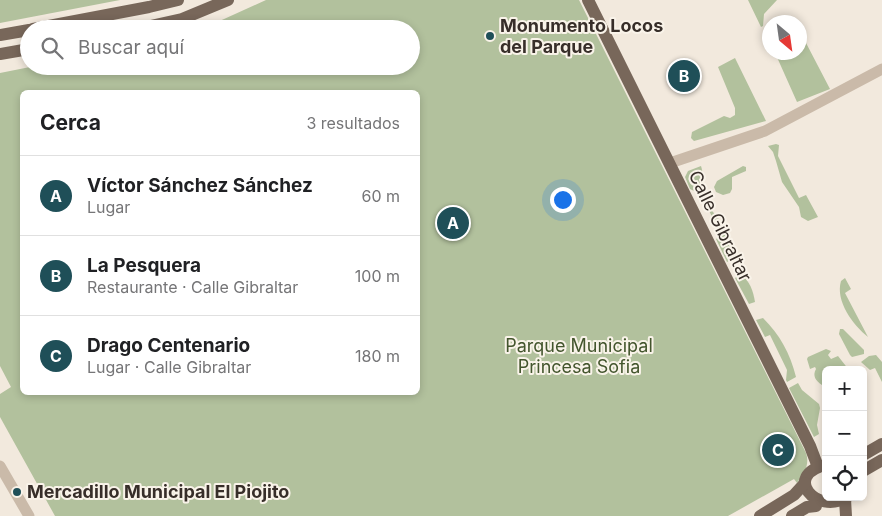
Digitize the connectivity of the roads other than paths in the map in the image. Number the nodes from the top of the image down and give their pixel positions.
1 (178, 0) edge
2 (228, 0) edge
3 (588, 0) edge
4 (80, 20) edge
5 (178, 20) edge
6 (20, 32) edge
7 (0, 35) edge
8 (20, 51) edge
9 (0, 54) edge
10 (882, 69) edge
11 (670, 163) junction
12 (882, 444) edge
13 (867, 452) edge
14 (882, 460) edge
15 (0, 466) edge
16 (822, 466) edge
17 (867, 469) edge
18 (805, 483) junction
19 (842, 501) edge
20 (845, 501) edge
21 (822, 507) junction
22 (29, 516) edge
23 (760, 516) edge
24 (792, 516) edge
25 (840, 516) edge
26 (846, 516) edge

1 - 4 main road
2 - 5 main road
3 - 11 main road, Calle Gibraltar
6 - 7 main road
8 - 9 main road
10 - 11 street
11 - 16 main road, Calle Gibraltar
12 - 13 main road
14 - 17 main road
15 - 22 street
16 - 18 main road
18 - 21 main road
18 - 23 main road
19 - 21 main road
20 - 26 main road
21 - 24 main road
21 - 25 main road

